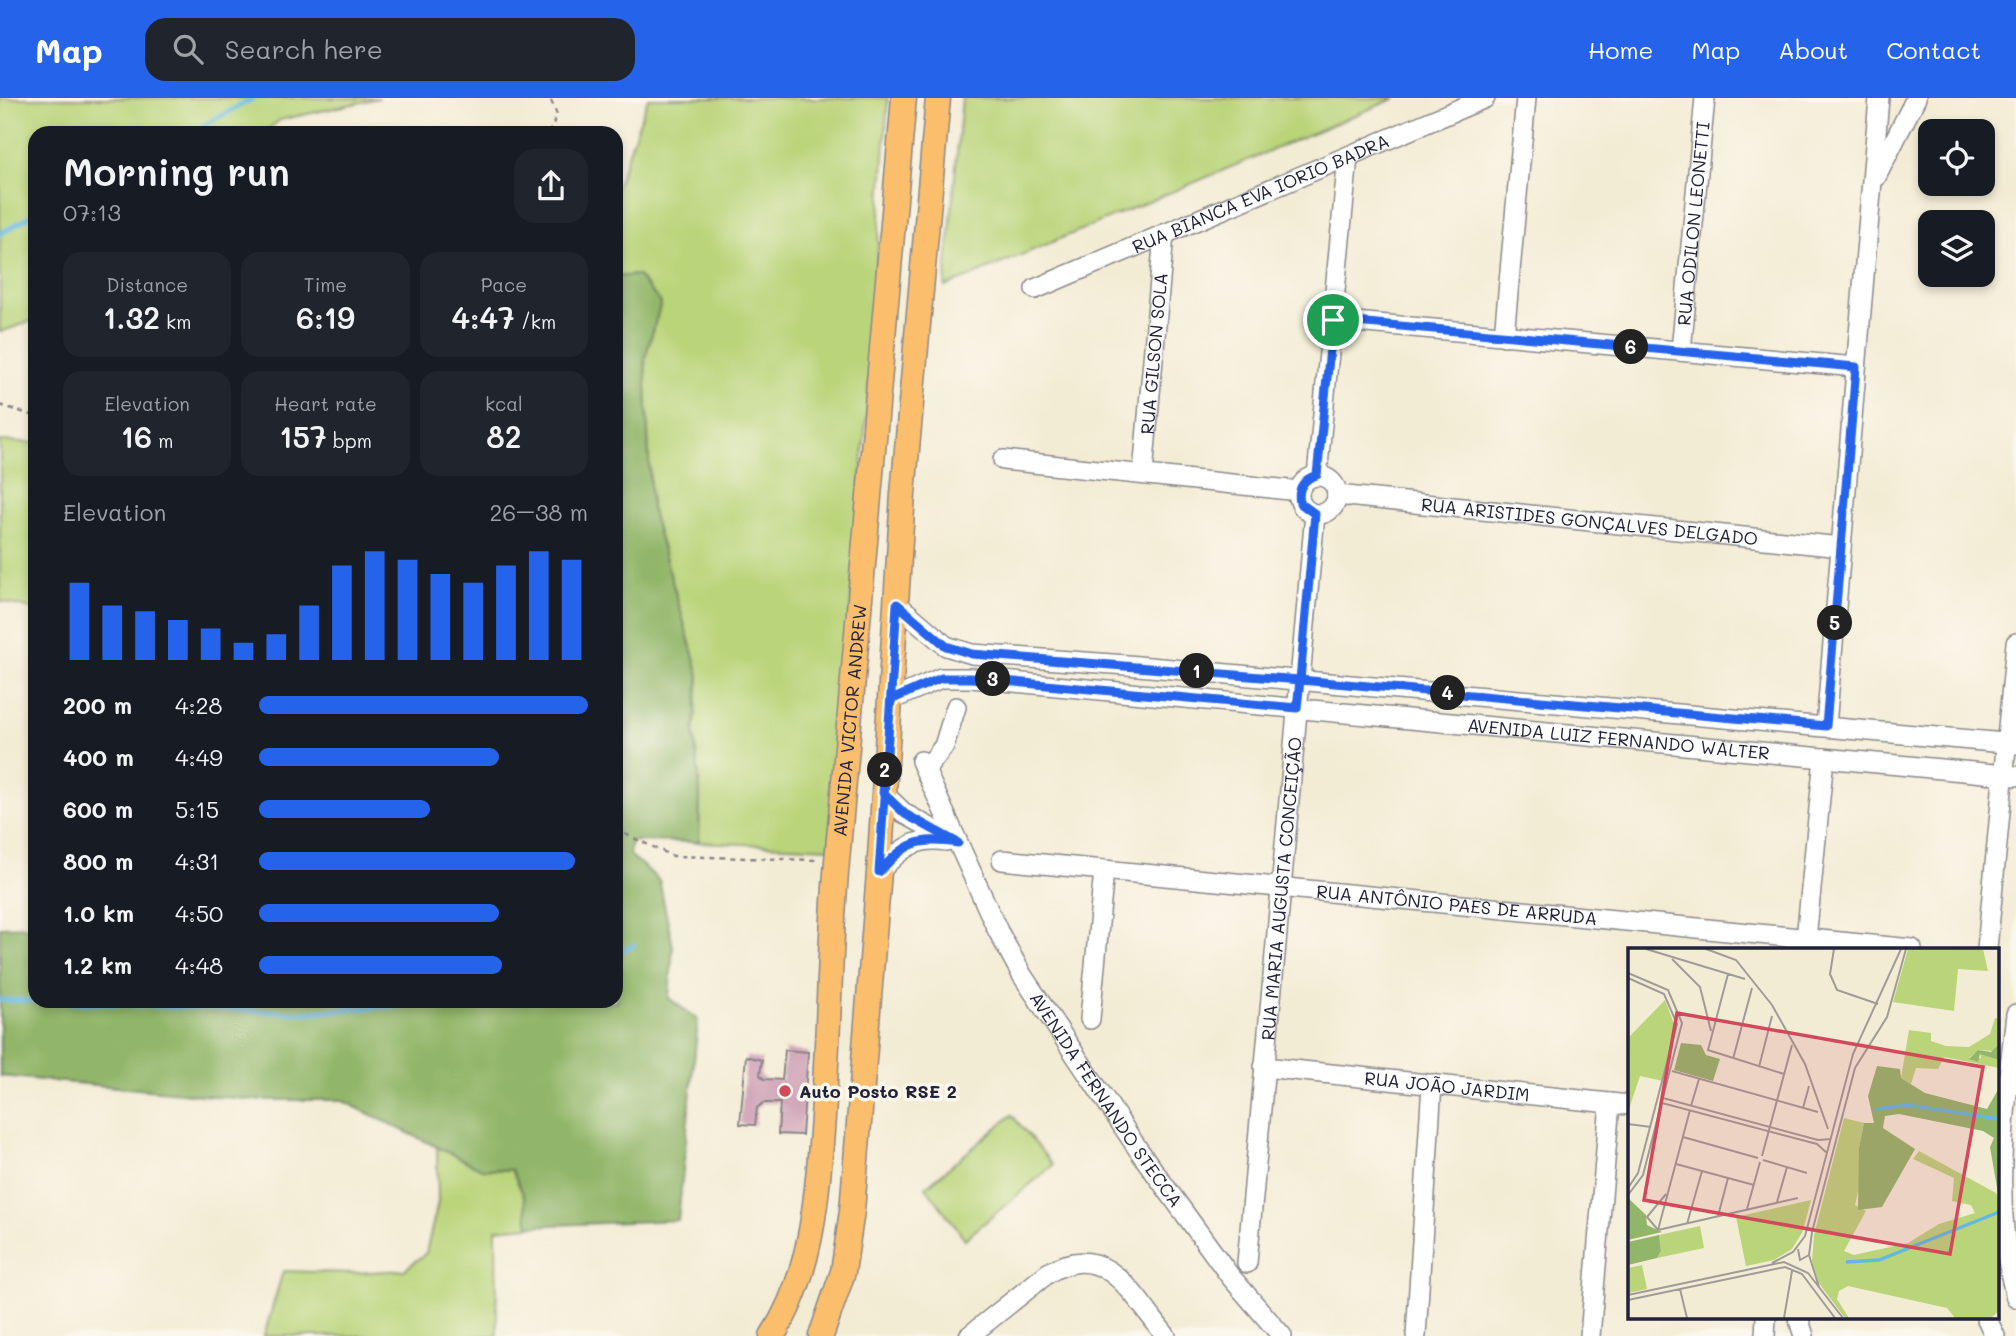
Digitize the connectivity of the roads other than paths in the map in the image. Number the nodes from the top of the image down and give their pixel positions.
1 (904, 98) edge
2 (938, 98) edge
3 (1485, 98) edge
4 (1526, 98) edge
5 (1705, 98) edge
6 (1879, 98) edge
7 (1916, 98) edge
8 (1348, 157) junction
9 (1871, 188) junction
10 (1164, 234) junction
11 (1035, 289) dead end
12 (1333, 320) junction
13 (1504, 335) junction
14 (1681, 351) junction
15 (1856, 367) junction
16 (1003, 460) dead end
17 (1143, 474) junction
18 (1317, 475) junction
19 (1299, 491) junction
20 (1337, 495) junction
21 (1315, 514) junction
22 (1841, 547) junction
23 (897, 604) junction
24 (2016, 643) edge
25 (1127, 664) junction
26 (1300, 680) junction
27 (1096, 688) junction
28 (891, 700) junction
29 (956, 707) dead end
30 (1297, 708) junction
31 (1826, 726) junction
32 (1976, 740) junction
33 (2011, 743) edge
34 (1824, 758) junction
35 (1974, 772) junction
36 (2009, 775) edge
37 (883, 793) junction
38 (2008, 818) edge
39 (958, 843) junction
40 (1002, 860) dead end
41 (1104, 870) junction
42 (879, 872) junction
43 (1281, 888) junction
44 (1806, 939) junction
45 (1901, 948) edge
46 (1986, 948) edge
47 (2016, 1014) edge
48 (1090, 1019) dead end
49 (1264, 1068) junction
50 (1432, 1084) junction
51 (1619, 1104) edge
52 (1247, 1263) dead end
53 (2016, 1298) edge
54 (1766, 1318) edge
55 (1798, 1318) edge
56 (1987, 1318) edge
57 (972, 1335) edge
58 (772, 1336) edge
59 (821, 1336) edge
60 (1166, 1336) edge
61 (1282, 1336) edge
62 (1416, 1336) edge
63 (1590, 1336) edge
64 (1765, 1336) edge
65 (1804, 1336) edge
66 (1996, 1336) edge

1 - 58 main road, AVENIDA VICTOR ANDREW
2 - 23 main road
3 - 8 street, RUA BIANCA EVA IORIO BADRA
4 - 13 street
5 - 14 street, RUA ODILON LEONETTI
6 - 9 street
7 - 9 street
8 - 10 street, RUA BIANCA EVA IORIO BADRA
8 - 12 street
9 - 15 street
10 - 11 street, RUA BIANCA EVA IORIO BADRA
10 - 17 street, RUA GILSON SOLA
12 - 13 street
12 - 18 street
13 - 14 street
14 - 15 street
15 - 22 street
16 - 17 street
17 - 19 street
18 - 19 street
18 - 20 street
19 - 21 street
20 - 21 street
20 - 22 street, RUA ARISTIDES GONÇALVES DELGADO
21 - 26 street, RUA MARIA AUGUSTA CONCEIÇÃO
22 - 31 street
23 - 25 street, AVENIDA LUIZ FERNANDO WALTER
23 - 28 main road
24 - 33 street
25 - 26 street, AVENIDA LUIZ FERNANDO WALTER
25 - 27 street, AVENIDA LUIZ FERNANDO WALTER
26 - 30 street, RUA MARIA AUGUSTA CONCEIÇÃO
26 - 31 street, AVENIDA LUIZ FERNANDO WALTER
27 - 28 street, AVENIDA LUIZ FERNANDO WALTER
27 - 30 street, AVENIDA LUIZ FERNANDO WALTER
28 - 37 main road
29 - 39 street, AVENIDA FERNANDO STECCA
30 - 34 street, AVENIDA LUIZ FERNANDO WALTER
30 - 43 street, RUA MARIA AUGUSTA CONCEIÇÃO
31 - 32 street, AVENIDA LUIZ FERNANDO WALTER
32 - 33 street, AVENIDA LUIZ FERNANDO WALTER
32 - 35 street
33 - 36 street
34 - 35 street, AVENIDA LUIZ FERNANDO WALTER
34 - 44 street
35 - 36 street, AVENIDA LUIZ FERNANDO WALTER
36 - 38 street
37 - 39 street
37 - 42 main road
38 - 46 street
39 - 42 street
39 - 61 street, AVENIDA FERNANDO STECCA
40 - 41 street, RUA ANTÔNIO PAES DE ARRUDA
41 - 43 street, RUA ANTÔNIO PAES DE ARRUDA
41 - 48 street
42 - 59 main road
43 - 44 street, RUA ANTÔNIO PAES DE ARRUDA
43 - 49 street, RUA MARIA AUGUSTA CONCEIÇÃO
44 - 45 street, RUA ANTÔNIO PAES DE ARRUDA
47 - 53 street
49 - 50 street, RUA JOÃO JARDIM
49 - 52 street, RUA MARIA AUGUSTA CONCEIÇÃO
50 - 51 street, RUA JOÃO JARDIM
50 - 62 street
51 - 63 street
54 - 64 street
55 - 65 street
56 - 66 street
57 - 60 street

